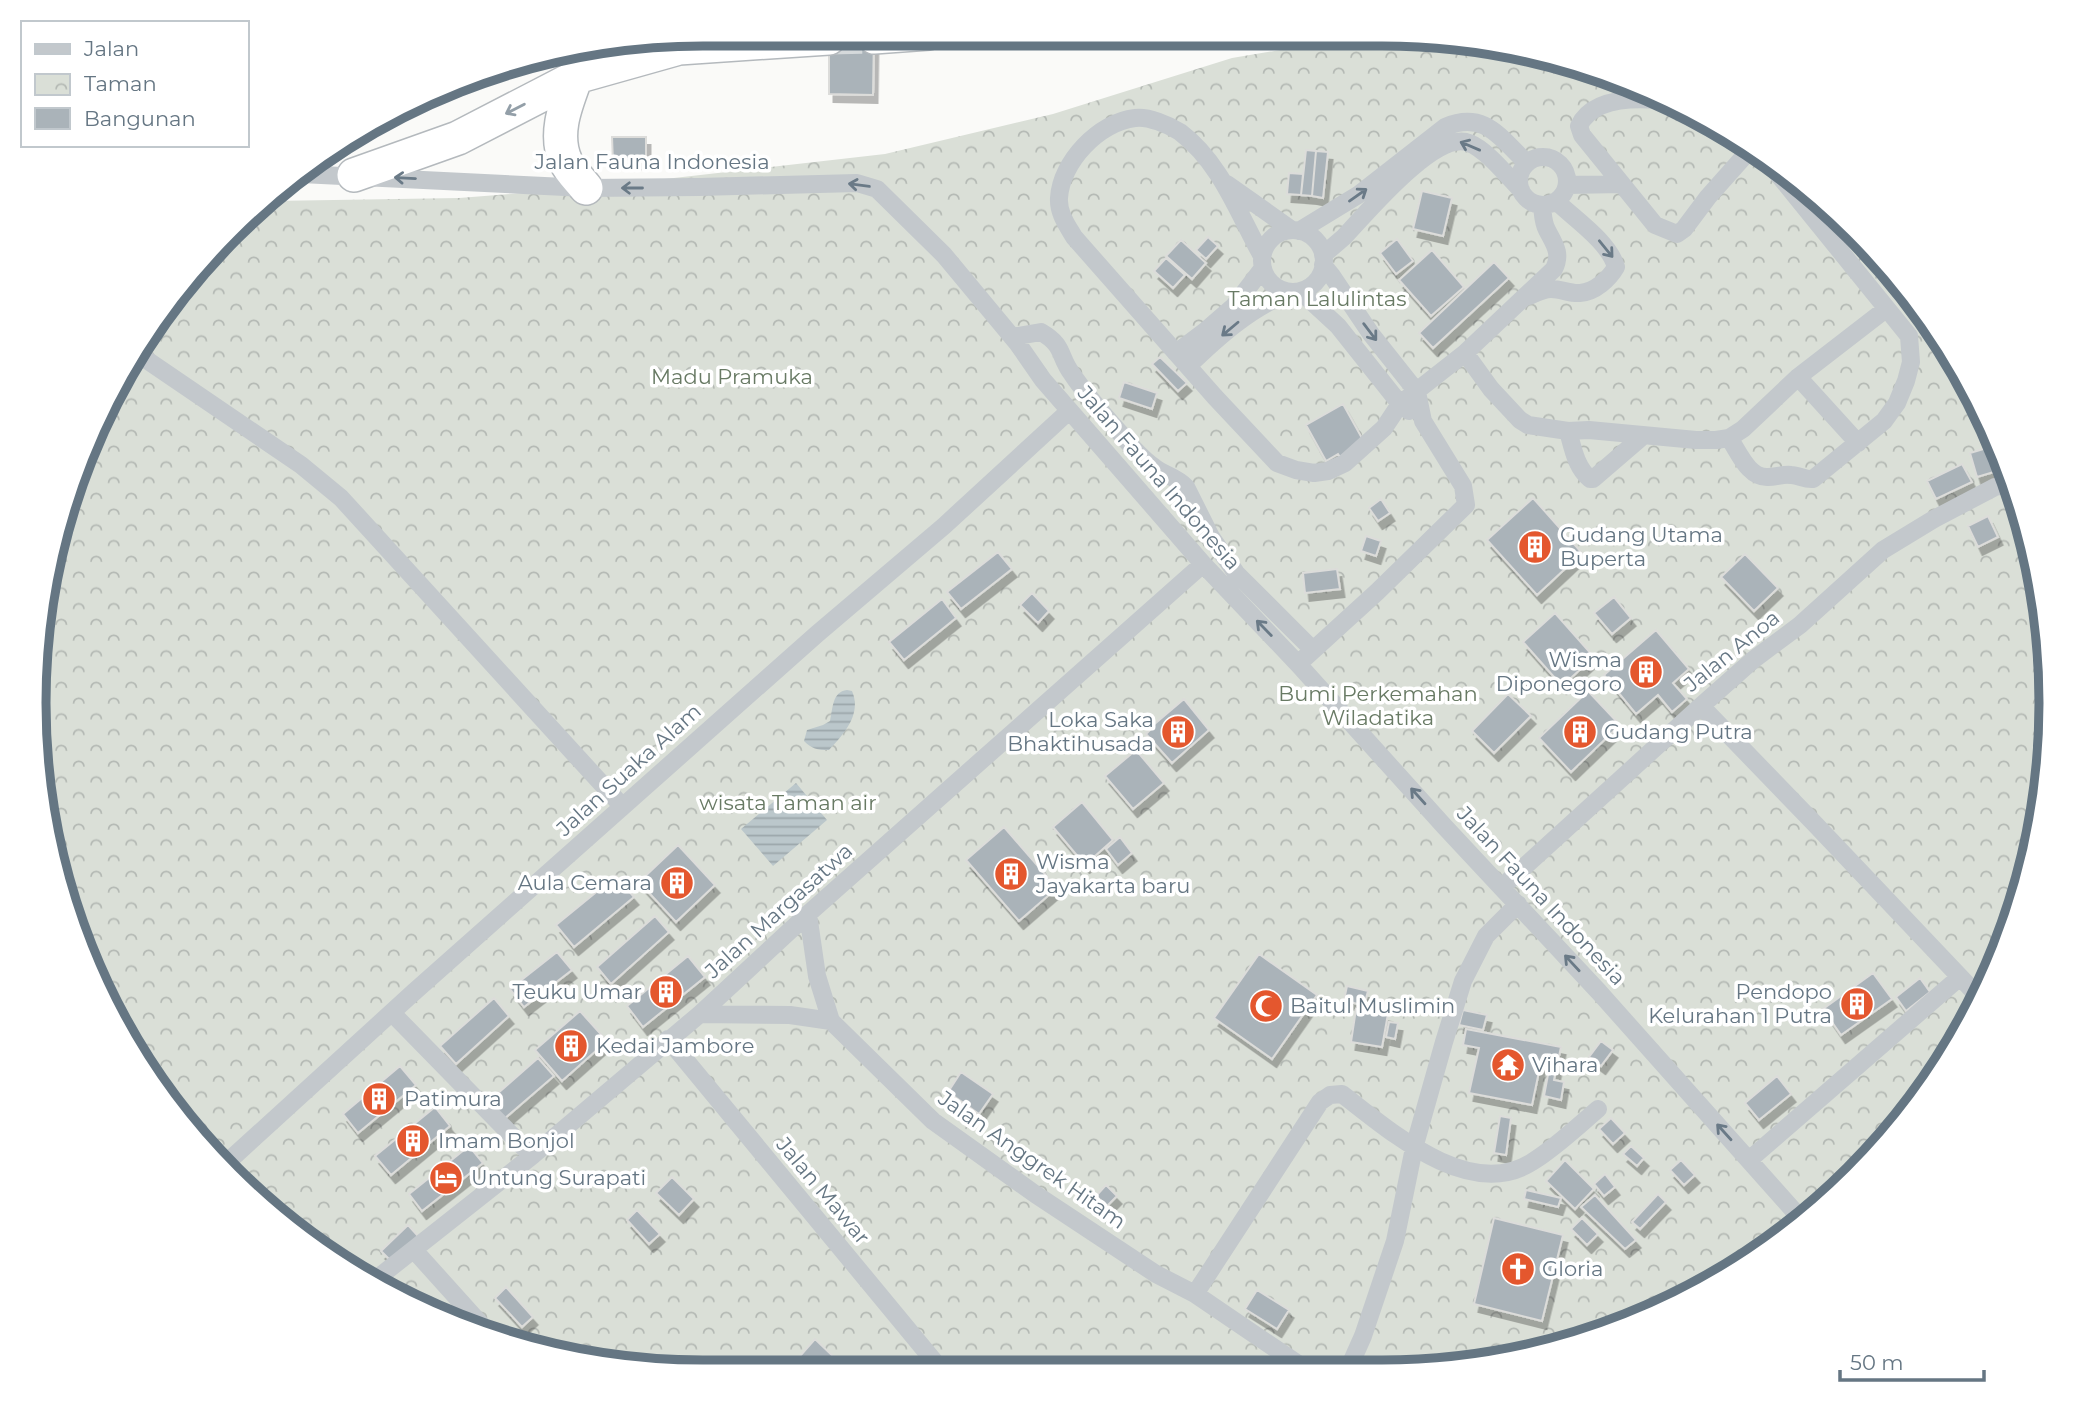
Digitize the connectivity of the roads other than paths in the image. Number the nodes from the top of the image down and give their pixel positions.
1 (709, 46) edge
2 (576, 77) junction
3 (1642, 99) edge
4 (1745, 154) edge
5 (1527, 163) junction
6 (312, 174) edge
7 (354, 175) junction
8 (1224, 182) junction
9 (1622, 184) junction
10 (1786, 184) edge
11 (1567, 185) junction
12 (586, 188) junction
13 (1521, 190) junction
14 (1550, 204) junction
15 (1296, 230) junction
16 (1323, 260) junction
17 (1262, 262) junction
18 (1296, 291) junction
19 (1525, 297) junction
20 (1886, 309) junction
21 (1012, 337) junction
22 (1176, 353) junction
23 (1465, 353) junction
24 (144, 358) edge
25 (1188, 366) junction
26 (1798, 377) junction
27 (1417, 392) junction
28 (1400, 404) junction
29 (1069, 411) junction
30 (1423, 421) junction
31 (1568, 432) junction
32 (1643, 436) junction
33 (1729, 438) junction
34 (1857, 443) junction
35 (2003, 485) edge
36 (1203, 564) junction
37 (1312, 649) junction
38 (1298, 664) junction
39 (1700, 706) junction
40 (622, 806) junction
41 (1502, 887) junction
42 (1518, 904) junction
43 (808, 914) junction
44 (1960, 977) junction
45 (1973, 991) edge
46 (392, 1013) junction
47 (700, 1014) junction
48 (831, 1021) junction
49 (668, 1039) junction
50 (1598, 1109) dead end
51 (1414, 1148) junction
52 (532, 1156) junction
53 (231, 1159) edge
54 (1749, 1160) junction
55 (1796, 1213) edge
56 (414, 1250) junction
57 (381, 1275) edge
58 (1195, 1294) junction
59 (476, 1319) edge
60 (933, 1360) edge
61 (1292, 1360) edge
62 (1352, 1360) edge

1 - 2 highway
2 -> 7 highway
2 - 12 highway
3 - 9 street
4 - 9 street
5 - 11 street
5 - 13 street
15 -> 5 street
6 - 7 street, Jalan Fauna Indonesia
12 -> 7 street, Jalan Fauna Indonesia
8 - 15 street
8 - 17 street
8 - 22 street
9 - 11 street
10 - 20 street
11 - 14 street
21 -> 12 street, Jalan Fauna Indonesia
13 - 14 street
13 -> 16 street
14 - 19 street
14 -> 19 street
15 - 16 street
15 - 17 street
16 - 18 street
16 -> 27 street
17 - 18 street
17 - 22 street
18 -> 25 street
18 - 28 street
19 - 23 street
20 - 26 street
20 - 34 street
21 - 29 street, Jalan Fauna Indonesia
21 - 37 street
22 - 25 street
23 - 27 street
23 - 31 street
24 - 40 street
25 - 28 street
26 - 33 street
26 - 34 street
27 - 28 street
27 - 30 street
28 - 30 street
29 - 36 street, Jalan Fauna Indonesia
29 - 40 street, Jalan Suaka Alam
30 - 37 street
31 - 32 street
31 - 32 street
32 - 33 street
33 - 34 street
35 - 39 street, Jalan Anoa
38 -> 36 street, Jalan Fauna Indonesia
36 - 43 street, Jalan Margasatwa
37 - 38 street
41 -> 38 street, Jalan Fauna Indonesia
39 - 41 street, Jalan Anoa
39 - 44 street
40 - 46 street, Jalan Suaka Alam
41 - 42 street, Jalan Fauna Indonesia
42 - 51 street
54 -> 42 street, Jalan Fauna Indonesia
43 - 47 street, Jalan Margasatwa
43 - 48 street, Jalan Anggrek Hitam
44 - 45 street
44 - 54 street
46 - 52 street
46 - 53 street, Jalan Suaka Alam
47 - 48 street
47 - 49 street, Jalan Margasatwa
48 - 58 street, Jalan Anggrek Hitam
49 - 52 street, Jalan Margasatwa
49 - 60 street, Jalan Mawar
50 - 51 street
51 - 58 street
51 - 62 street
52 - 56 street, Jalan Margasatwa
54 - 55 street, Jalan Fauna Indonesia
56 - 57 street, Jalan Margasatwa
56 - 59 street
58 - 61 street, Jalan Anggrek Hitam

